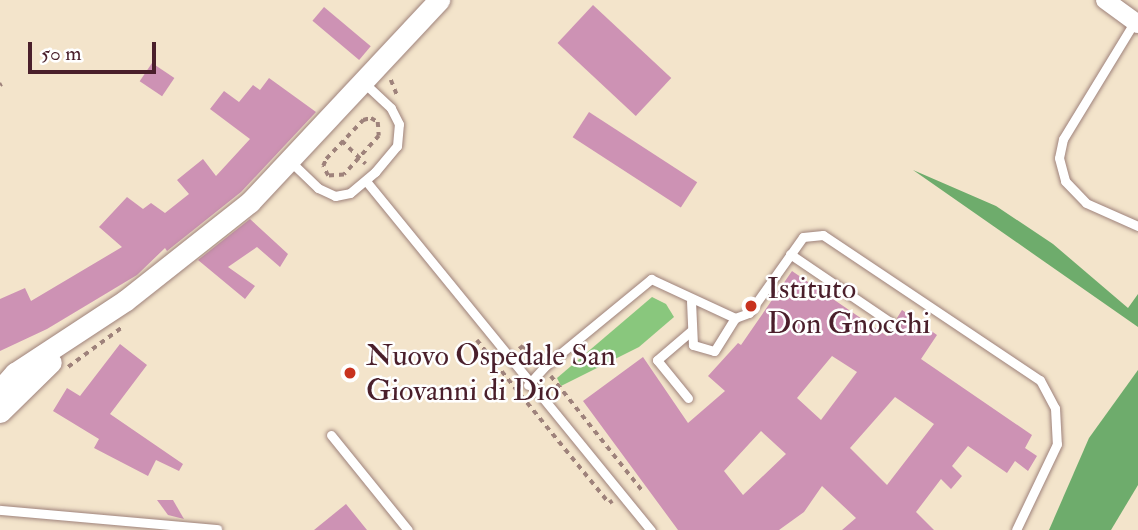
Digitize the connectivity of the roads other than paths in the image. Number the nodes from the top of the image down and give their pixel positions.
1 (439, 0) edge
2 (1105, 0) edge
3 (1136, 23) edge
4 (365, 84) junction
5 (290, 161) junction
6 (366, 181) junction
7 (1138, 226) edge
8 (790, 254) junction
9 (691, 300) junction
10 (735, 318) junction
11 (893, 324) dead end
12 (691, 331) junction
13 (73, 339) junction
14 (528, 385) junction
15 (0, 390) edge
16 (688, 398) dead end
17 (0, 412) edge
18 (331, 435) dead end
19 (0, 510) edge
20 (109, 520) junction
21 (117, 530) edge
22 (217, 530) edge
23 (408, 530) edge
24 (651, 530) edge
25 (1016, 530) edge

1 - 4 street
2 - 3 street
3 - 7 lane
4 - 5 street
4 - 6 lane
5 - 6 lane
5 - 13 street
6 - 14 lane
8 - 10 lane
8 - 11 lane
8 - 25 lane
9 - 10 lane
9 - 12 lane
9 - 14 lane
10 - 12 lane
12 - 16 lane
13 - 15 street
13 - 17 street
14 - 24 lane
18 - 23 lane
19 - 20 lane
20 - 21 lane
20 - 22 lane

